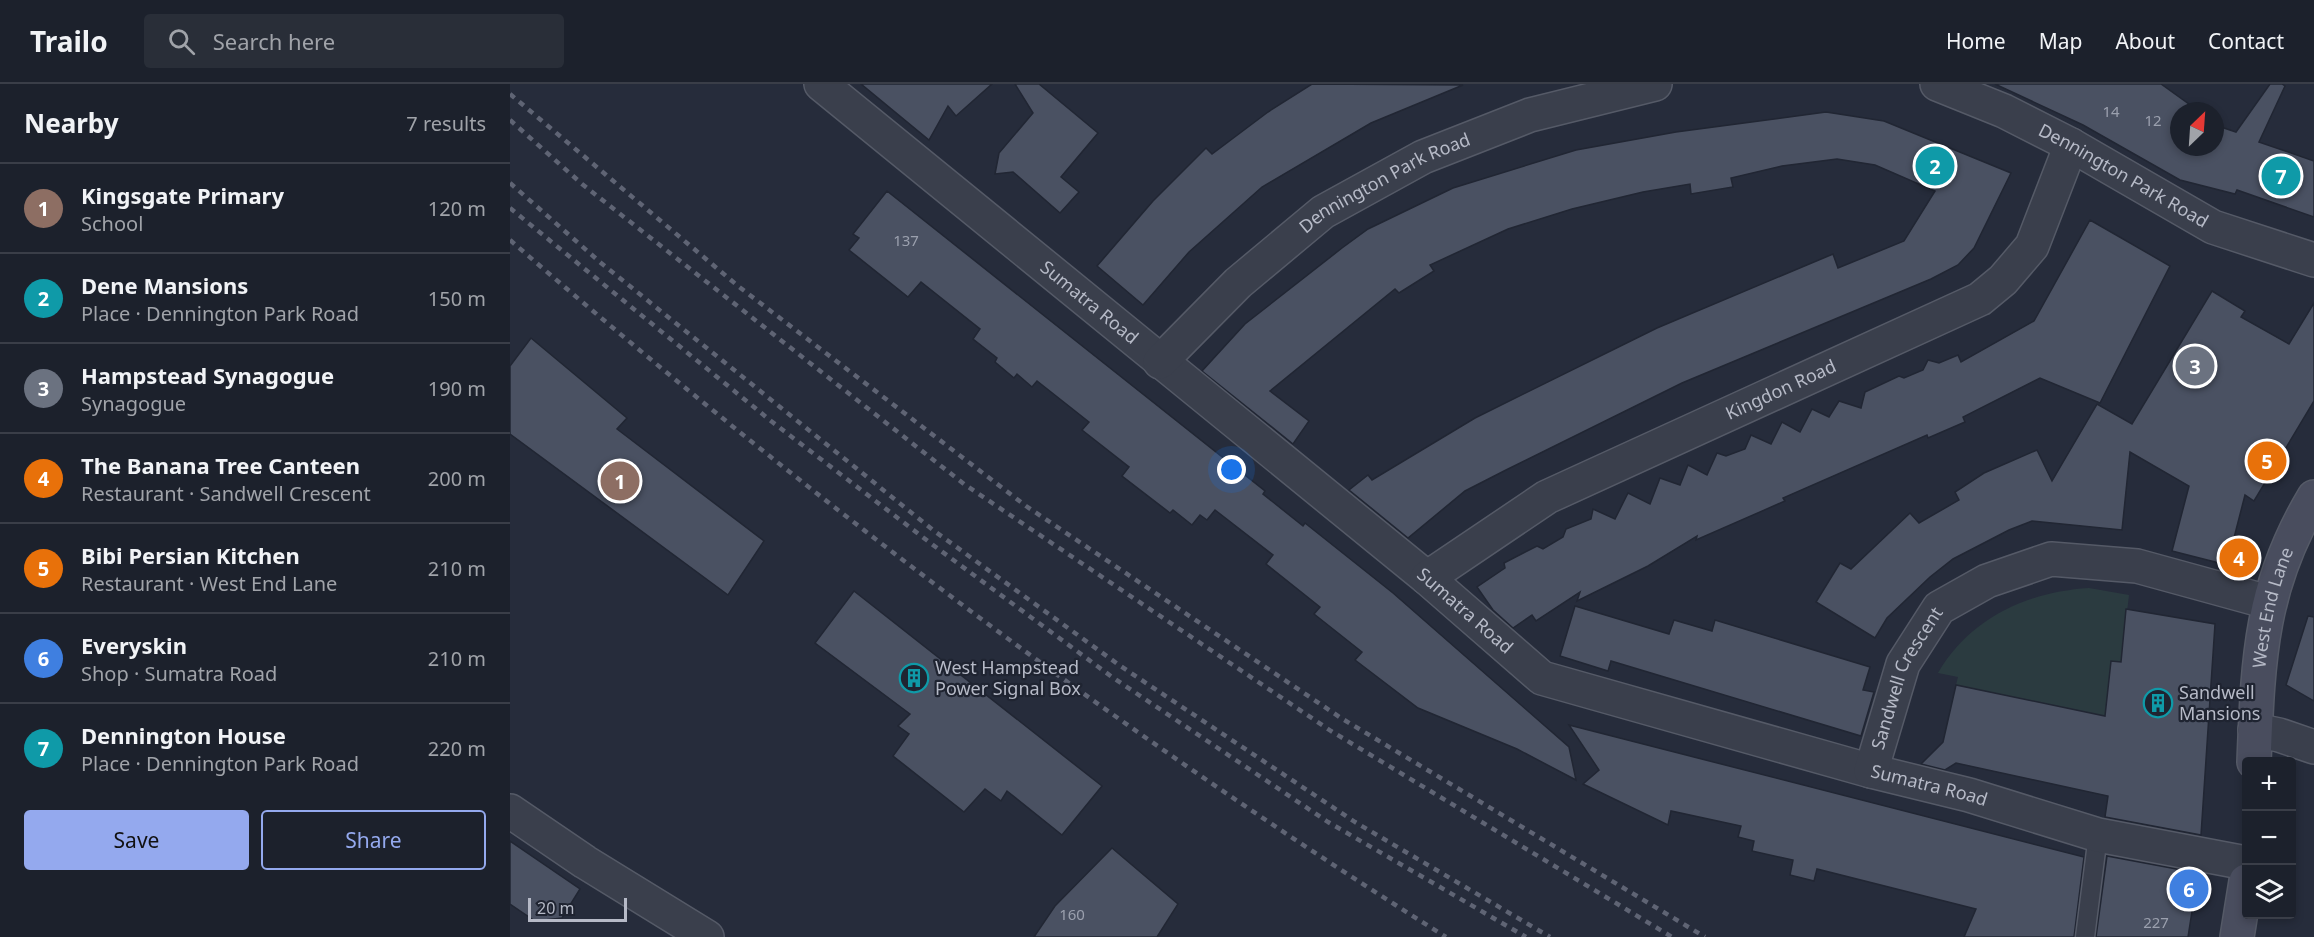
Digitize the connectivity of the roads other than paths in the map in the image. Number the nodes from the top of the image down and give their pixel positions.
1 (1655, 84) edge
2 (1937, 84) edge
3 (833, 88) edge
4 (2072, 145) junction
5 (2314, 260) edge
6 (1160, 362) junction
7 (2314, 497) edge
8 (1427, 578) junction
9 (2268, 602) junction
10 (2254, 746) edge
11 (2314, 747) edge
12 (1871, 771) junction
13 (510, 811) edge
14 (2098, 835) junction
15 (2242, 862) edge
16 (2242, 909) edge
17 (708, 937) edge
18 (2085, 937) edge
19 (2237, 937) edge

1 - 6 street, Dennington Park Road
2 - 4 street, Dennington Park Road
3 - 6 street, Sumatra Road
4 - 5 street, Dennington Park Road
4 - 8 street, Kingdon Road
6 - 8 street, Sumatra Road
7 - 9 main road, West End Lane
8 - 12 street, Sumatra Road
9 - 10 main road, West End Lane
9 - 12 street, Sandwell Crescent
10 - 11 street
12 - 14 street, Sumatra Road
13 - 17 street
14 - 15 street, Sumatra Road
14 - 18 lane
16 - 19 main road

